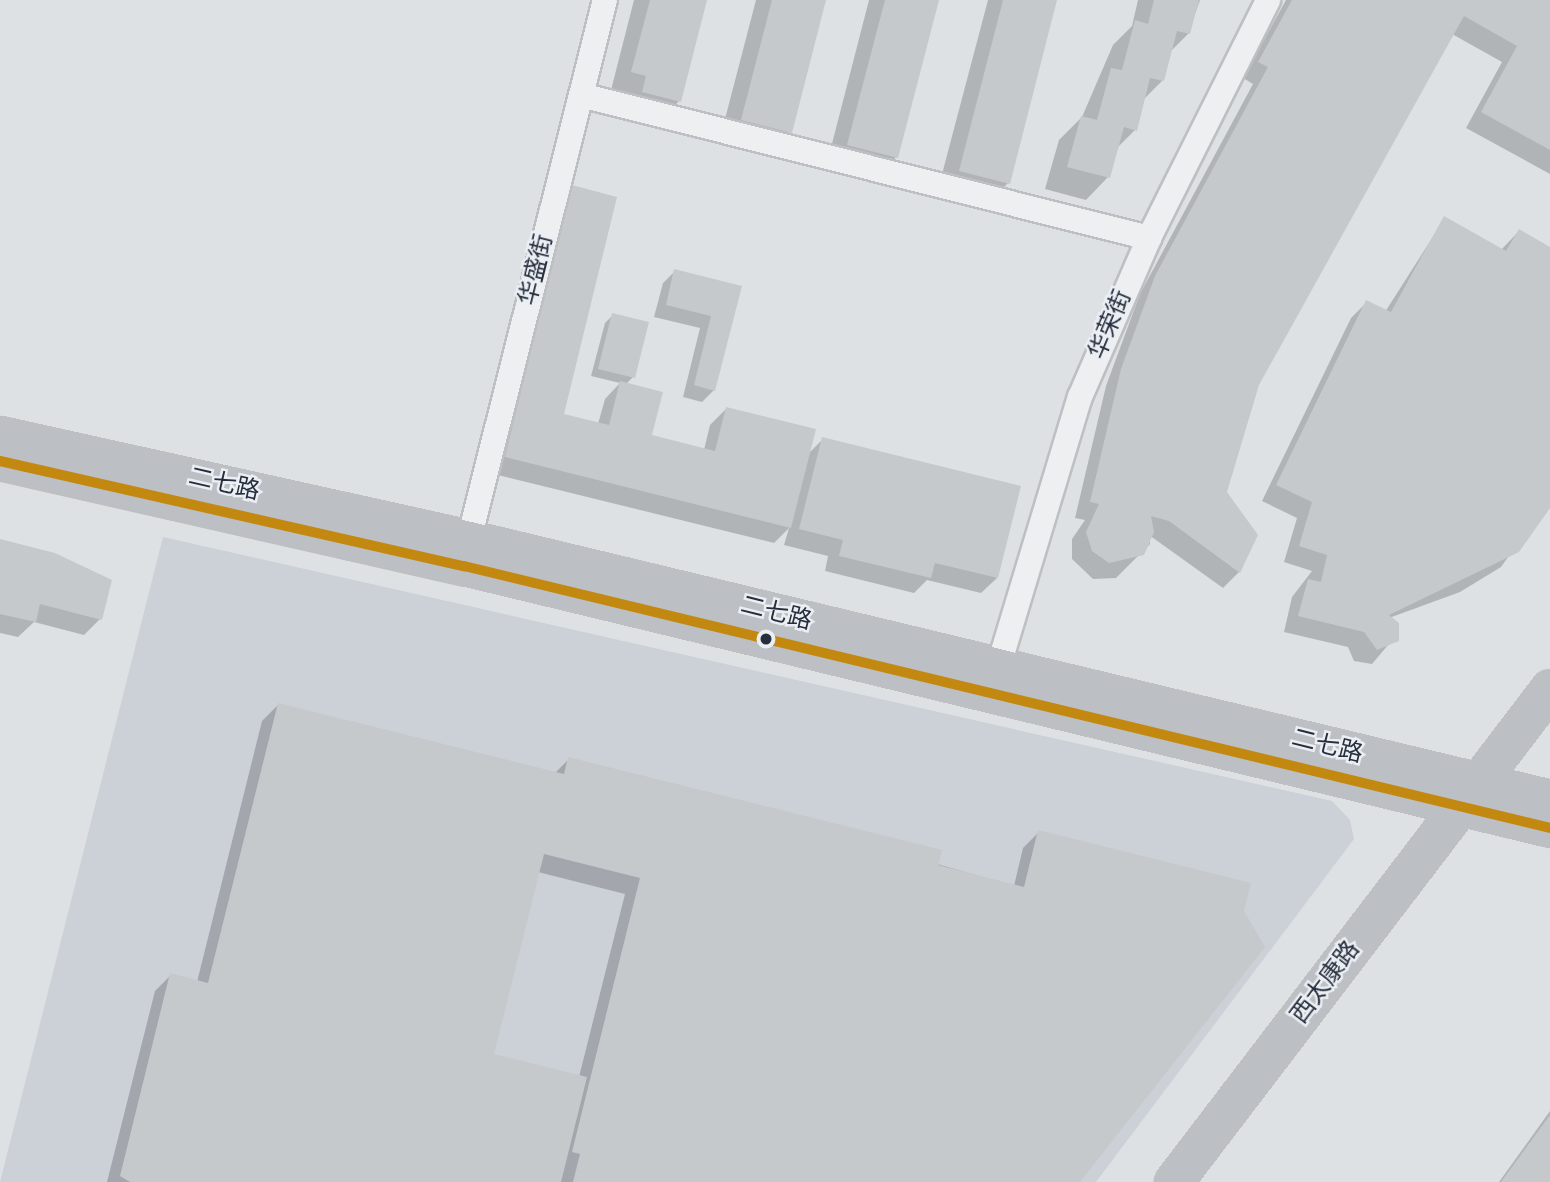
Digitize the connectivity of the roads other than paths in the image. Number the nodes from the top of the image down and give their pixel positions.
1 (605, 0) edge
2 (1268, 0) edge
3 (581, 95) junction
4 (1149, 238) junction
5 (0, 435) edge
6 (0, 461) edge
7 (469, 539) junction
8 (998, 668) junction
9 (1550, 688) edge
10 (1469, 795) junction
11 (1550, 799) edge
12 (1550, 828) edge
13 (1173, 1182) edge

1 - 3 street, 华盛街
2 - 4 street, 华荣街
3 - 4 street
3 - 7 street, 华盛街
4 - 8 street, 华荣街
5 - 7 main road, 二七路
6 - 10 main road, 二七路
7 - 8 main road, 二七路
8 - 10 main road, 二七路
9 - 10 main road, 西太康路
10 - 11 main road, 二七路
10 - 12 main road, 二七路
10 - 13 main road, 西太康路

